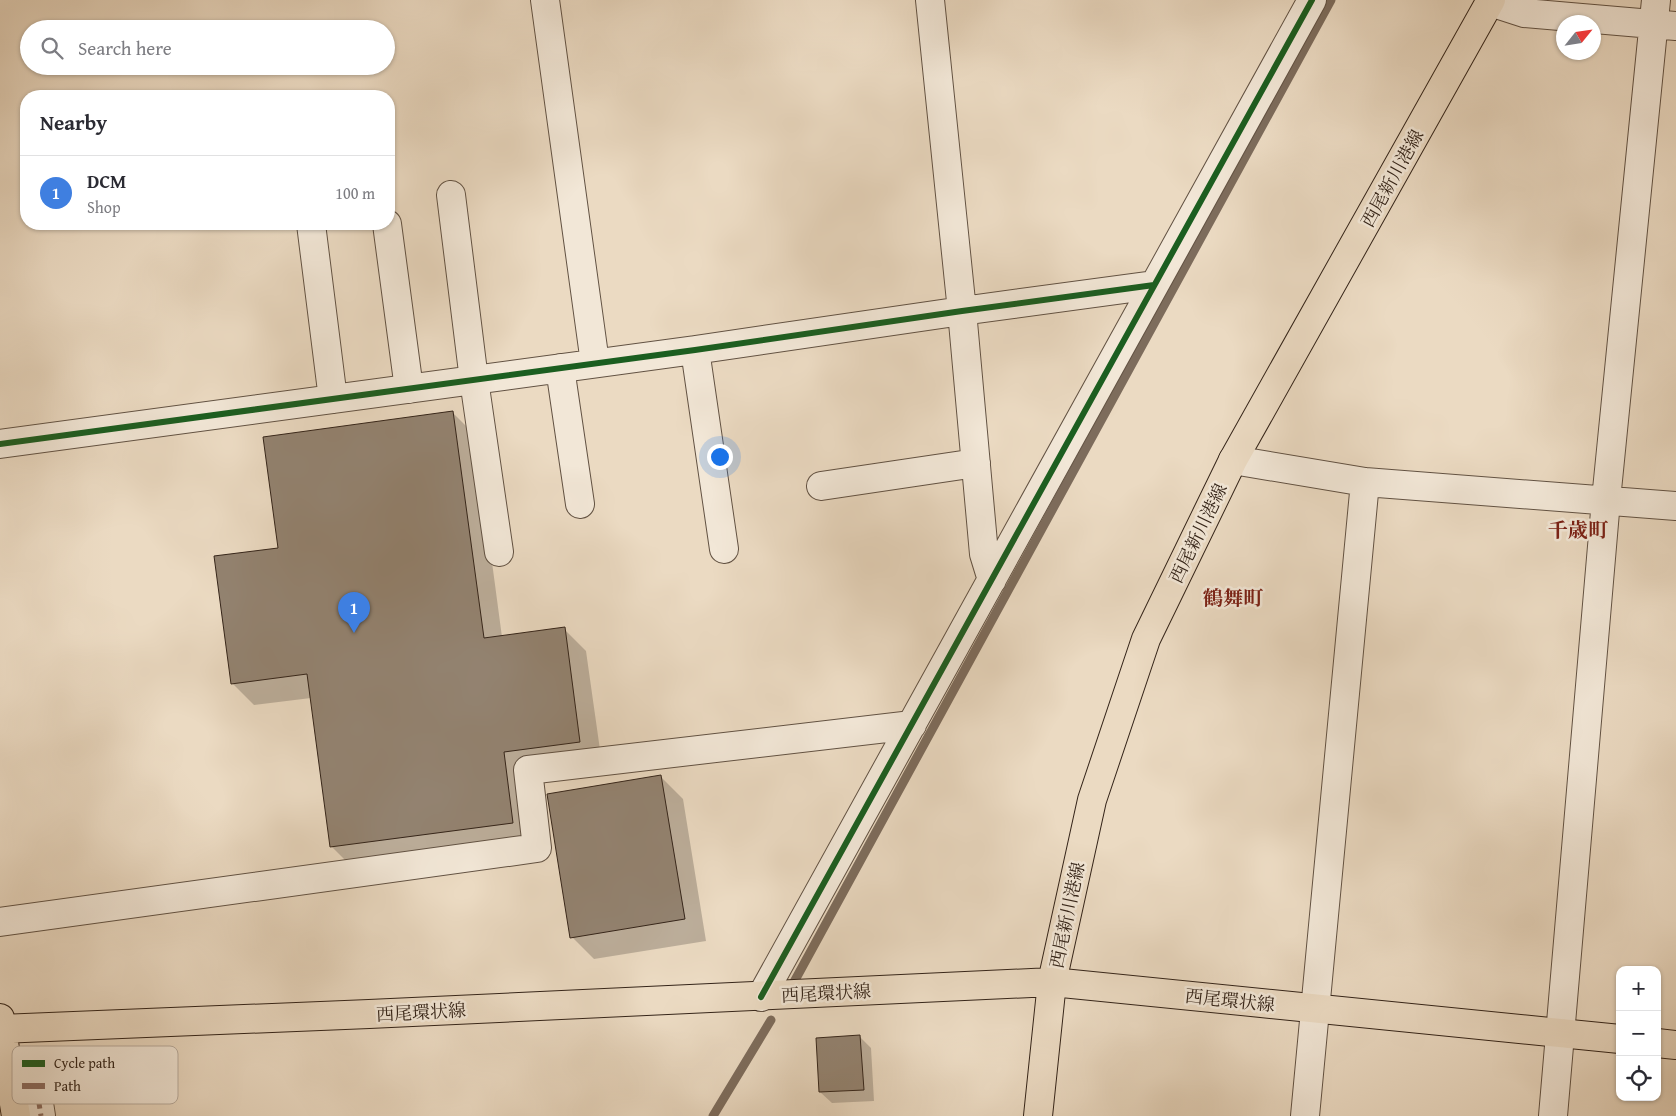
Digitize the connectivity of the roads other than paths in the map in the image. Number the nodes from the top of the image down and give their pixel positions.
1 (546, 0) edge
2 (930, 0) edge
3 (1312, 0) edge
4 (1491, 1) edge
5 (1662, 17) edge
6 (451, 195) dead end
7 (312, 230) edge
8 (389, 230) edge
9 (1154, 285) junction
10 (962, 311) junction
11 (695, 350) junction
12 (595, 363) junction
13 (560, 368) junction
14 (474, 380) junction
15 (409, 389) junction
16 (333, 399) junction
17 (0, 444) edge
18 (1233, 460) junction
19 (976, 463) junction
20 (1365, 482) junction
21 (821, 486) dead end
22 (1606, 500) junction
23 (580, 504) dead end
24 (1676, 506) edge
25 (724, 549) dead end
26 (499, 552) dead end
27 (992, 580) junction
28 (912, 725) junction
29 (0, 922) edge
30 (1052, 982) junction
31 (761, 997) junction
32 (1314, 1009) junction
33 (1, 1025) edge
34 (1561, 1033) junction
35 (1616, 1039) edge
36 (1661, 1043) edge
37 (1676, 1045) edge
38 (12, 1092) edge
39 (1038, 1116) edge
40 (1305, 1116) edge
41 (1554, 1116) edge

1 - 12 street
2 - 10 street
3 - 9 street
4 - 5 street
4 - 18 main road, 西尾新川港線
5 - 22 street
6 - 14 street
7 - 16 street
8 - 15 street
9 - 10 street
9 - 27 street
10 - 11 street
10 - 19 street
11 - 12 street
11 - 25 street
12 - 13 street
13 - 14 street
13 - 23 street
14 - 15 street
14 - 26 street
15 - 16 street
16 - 17 street
18 - 20 street
18 - 30 main road, 西尾新川港線
19 - 21 street
19 - 27 street
20 - 22 street
20 - 32 street
22 - 24 street
22 - 34 street
27 - 28 street
28 - 29 street
28 - 31 street
30 - 31 main road, 西尾環状線
30 - 32 main road, 西尾環状線
30 - 39 main road, 西尾新川港線
31 - 33 main road, 西尾環状線
32 - 34 main road, 西尾環状線
32 - 40 street
33 - 38 main road
34 - 35 main road, 西尾環状線
34 - 41 street
36 - 37 main road

